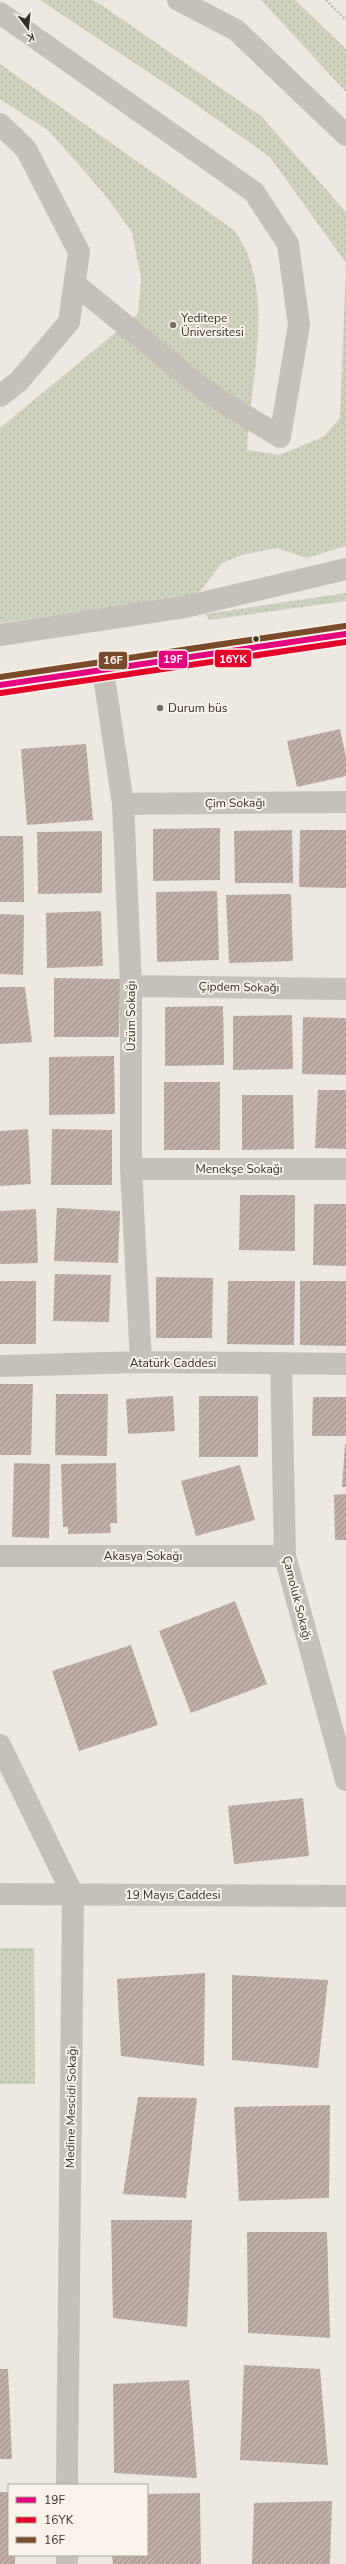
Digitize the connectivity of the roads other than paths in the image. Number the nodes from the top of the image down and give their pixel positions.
1 (178, 0) edge
2 (0, 13) edge
3 (0, 124) edge
4 (346, 135) edge
5 (75, 284) junction
6 (0, 396) edge
7 (346, 569) edge
8 (346, 634) edge
9 (0, 635) edge
10 (103, 670) junction
11 (0, 685) edge
12 (346, 802) edge
13 (123, 804) junction
14 (131, 986) junction
15 (346, 989) edge
16 (131, 1169) junction
17 (346, 1169) edge
18 (141, 1362) junction
19 (281, 1363) junction
20 (346, 1364) edge
21 (0, 1366) edge
22 (0, 1556) edge
23 (285, 1556) junction
24 (0, 1745) edge
25 (346, 1780) edge
26 (0, 1894) edge
27 (73, 1895) junction
28 (346, 1896) edge
29 (67, 2484) edge

1 - 4 street
2 - 5 street
3 - 5 street
5 - 6 street
7 - 9 street
8 - 10 street
10 - 11 street
10 - 13 street, Üzüm Sokağı
12 - 13 street, Çim Sokağı
13 - 14 street, Üzüm Sokağı
14 - 15 street, Çipdem Sokağı
14 - 16 street, Üzüm Sokağı
16 - 17 street, Menekşe Sokağı
16 - 18 street, Üzüm Sokağı
18 - 19 street, Atatürk Caddesi
18 - 21 street, Atatürk Caddesi
19 - 20 street, Atatürk Caddesi
19 - 23 street, Çamoluk Sokağı
22 - 23 street, Akasya Sokağı
23 - 25 street, Çamoluk Sokağı
24 - 27 street, Medine Mescidi Sokağı
26 - 27 street, 19 Mayıs Caddesi
27 - 28 street, 19 Mayıs Caddesi
27 - 29 street, Medine Mescidi Sokağı

